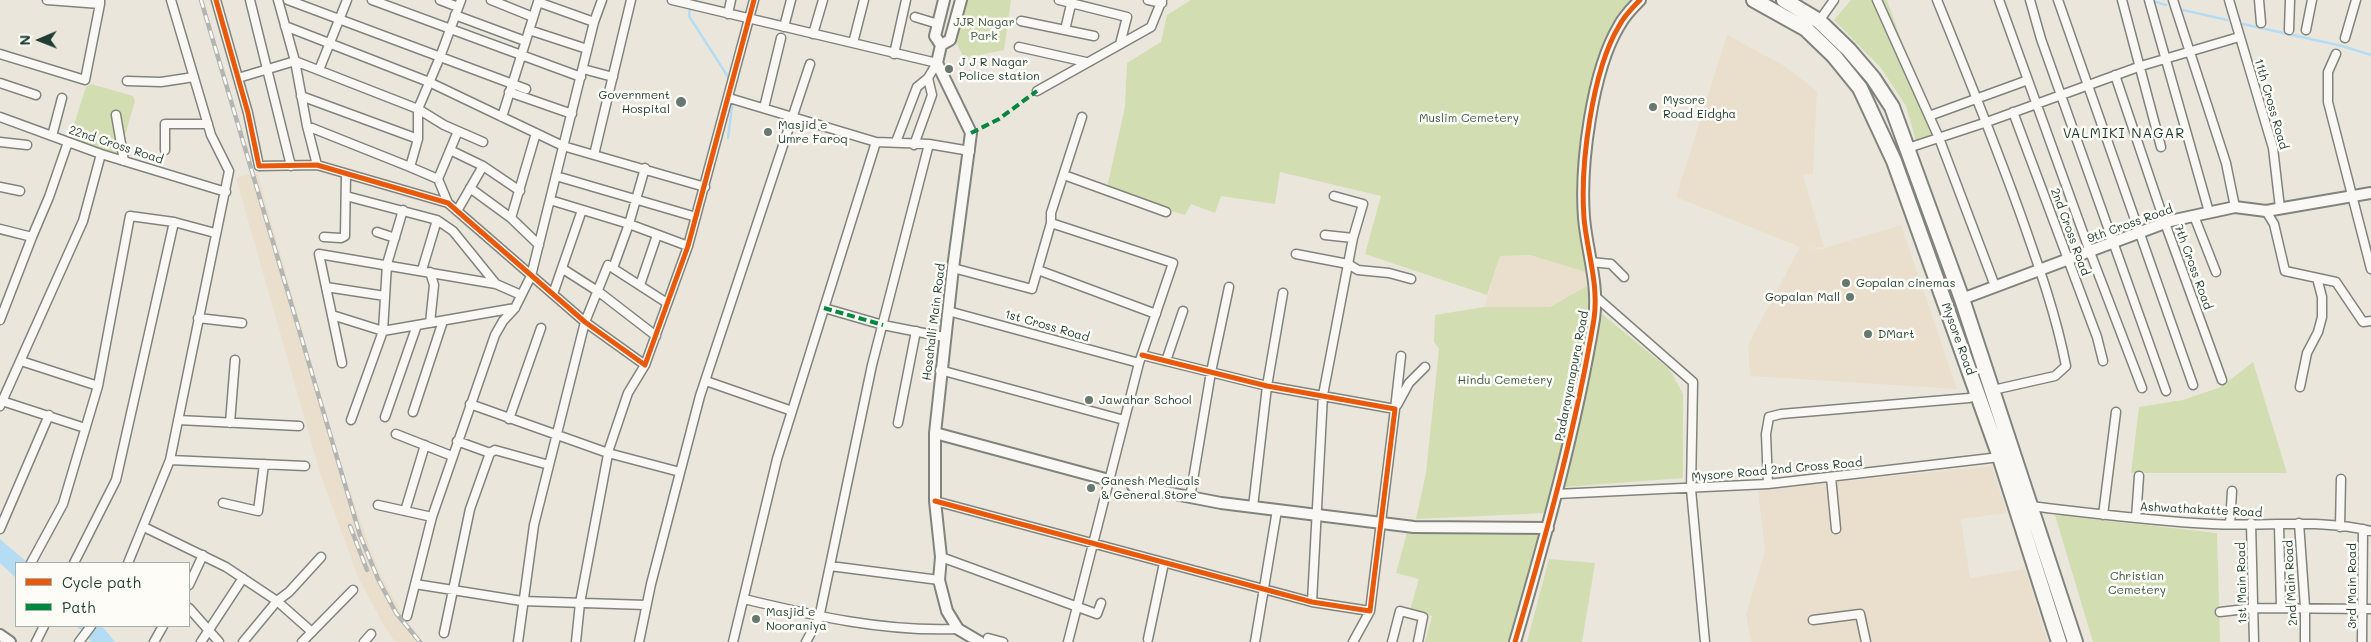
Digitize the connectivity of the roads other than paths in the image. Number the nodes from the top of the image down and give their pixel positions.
1 (47, 0) edge
2 (171, 0) edge
3 (216, 0) edge
4 (250, 0) edge
5 (278, 0) edge
6 (288, 0) edge
7 (347, 0) edge
8 (372, 0) edge
9 (440, 0) edge
10 (491, 0) edge
11 (602, 0) edge
12 (631, 0) edge
13 (672, 0) edge
14 (731, 0) edge
15 (754, 0) edge
16 (791, 0) edge
17 (823, 0) edge
18 (864, 0) edge
19 (906, 0) edge
20 (944, 0) edge
21 (960, 0) edge
22 (1059, 0) edge
23 (1148, 0) edge
24 (1640, 0) edge
25 (1754, 0) edge
26 (1784, 0) edge
27 (1834, 0) edge
28 (1878, 0) edge
29 (1937, 0) edge
30 (2000, 0) edge
31 (2030, 0) edge
32 (2058, 0) edge
33 (2122, 0) edge
34 (2149, 0) edge
35 (2173, 0) edge
36 (2229, 0) edge
37 (2259, 0) edge
38 (2290, 0) edge
39 (2312, 0) edge
40 (2356, 0) edge
41 (100, 2) edge
42 (1072, 2) edge
43 (1162, 2) edge
44 (699, 4) edge
45 (458, 7) edge
46 (728, 14) junction
47 (533, 17) junction
48 (915, 17) dead end
49 (340, 19) junction
50 (748, 19) junction
51 (1021, 21) dead end
52 (1819, 21) junction
53 (594, 22) junction
54 (2261, 23) dead end
55 (938, 24) junction
56 (285, 26) junction
57 (784, 27) junction
58 (450, 30) junction
59 (529, 30) junction
60 (1065, 30) junction
61 (2289, 30) dead end
62 (2306, 30) dead end
63 (814, 34) junction
64 (1094, 36) dead end
65 (2239, 37) junction
66 (782, 38) dead end
67 (2345, 38) dead end
68 (525, 41) junction
69 (331, 44) junction
70 (852, 44) junction
71 (1120, 44) junction
72 (941, 45) junction
73 (1019, 47) dead end
74 (588, 49) junction
75 (2192, 52) junction
76 (0, 54) edge
77 (894, 54) junction
78 (2336, 54) dead end
79 (521, 56) junction
80 (440, 57) junction
81 (2166, 58) junction
82 (295, 61) junction
83 (1086, 62) junction
84 (810, 64) dead end
85 (937, 64) junction
86 (2141, 66) junction
87 (268, 69) junction
88 (319, 70) junction
89 (582, 73) junction
90 (2115, 75) junction
91 (194, 77) junction
92 (613, 77) junction
93 (238, 78) junction
94 (928, 78) junction
95 (2028, 80) junction
96 (127, 81) dead end
97 (429, 82) junction
98 (0, 83) edge
99 (511, 84) junction
100 (2088, 84) junction
101 (526, 90) dead end
102 (1037, 91) dead end
103 (509, 92) junction
104 (36, 95) dead end
105 (2062, 95) junction
106 (301, 96) junction
107 (62, 98) dead end
108 (733, 99) junction
109 (1977, 100) junction
110 (2037, 102) junction
111 (764, 108) junction
112 (418, 109) junction
113 (2013, 112) junction
114 (572, 114) junction
115 (116, 115) dead end
116 (1929, 116) junction
117 (0, 117) edge
118 (502, 117) junction
119 (1082, 117) dead end
120 (794, 118) junction
121 (1987, 122) junction
122 (208, 124) junction
123 (307, 126) junction
124 (458, 131) junction
125 (536, 133) junction
126 (52, 136) junction
127 (1940, 138) junction
128 (418, 139) junction
129 (0, 142) edge
130 (68, 142) junction
131 (483, 142) dead end
132 (876, 142) junction
133 (896, 142) junction
134 (929, 144) junction
135 (914, 145) junction
136 (27, 146) dead end
137 (564, 146) junction
138 (2161, 147) dead end
139 (1908, 148) junction
140 (165, 150) dead end
141 (450, 150) junction
142 (970, 152) junction
143 (101, 154) junction
144 (594, 155) junction
145 (124, 161) junction
146 (317, 165) junction
147 (291, 166) junction
148 (483, 166) junction
149 (410, 167) junction
150 (645, 168) junction
151 (346, 174) junction
152 (1064, 175) junction
153 (556, 176) junction
154 (438, 179) junction
155 (0, 187) edge
156 (705, 187) junction
157 (470, 188) junction
158 (20, 191) dead end
159 (520, 191) junction
160 (226, 192) junction
161 (2371, 193) edge
162 (346, 196) junction
163 (1334, 196) dead end
164 (2352, 196) junction
165 (636, 199) junction
166 (550, 200) junction
167 (448, 203) junction
168 (2235, 207) junction
169 (2280, 208) junction
170 (403, 210) junction
171 (582, 210) junction
172 (2266, 210) junction
173 (457, 211) junction
174 (1166, 212) dead end
175 (2209, 212) junction
176 (2194, 216) junction
177 (696, 217) junction
178 (510, 218) junction
179 (436, 220) junction
180 (174, 222) junction
181 (2165, 222) junction
182 (1051, 223) junction
183 (629, 224) junction
184 (0, 229) edge
185 (377, 232) dead end
186 (2138, 232) junction
187 (215, 233) junction
188 (658, 235) junction
189 (1325, 235) dead end
190 (32, 237) junction
191 (324, 237) dead end
192 (395, 238) junction
193 (1353, 238) junction
194 (2114, 242) junction
195 (539, 245) junction
196 (688, 246) junction
197 (2090, 252) junction
198 (1296, 254) dead end
199 (2068, 260) junction
200 (1591, 262) junction
201 (387, 264) junction
202 (1348, 264) junction
203 (613, 268) junction
204 (953, 268) junction
205 (563, 269) junction
206 (2040, 269) junction
207 (2371, 269) edge
208 (1038, 270) junction
209 (426, 271) junction
210 (2216, 272) dead end
211 (531, 276) junction
212 (1624, 277) dead end
213 (2317, 278) junction
214 (1412, 279) dead end
215 (496, 284) junction
216 (640, 285) junction
217 (1996, 286) junction
218 (326, 287) junction
219 (1229, 287) dead end
220 (599, 292) junction
221 (1283, 293) dead end
222 (553, 294) junction
223 (521, 295) junction
224 (385, 296) junction
225 (1596, 297) junction
226 (1962, 299) junction
227 (668, 303) junction
228 (515, 308) junction
229 (824, 308) junction
230 (948, 311) junction
231 (1183, 311) dead end
232 (1156, 314) junction
233 (332, 315) junction
234 (198, 318) junction
235 (0, 320) edge
236 (443, 320) junction
237 (2371, 321) edge
238 (586, 322) junction
239 (242, 323) dead end
240 (430, 323) junction
241 (418, 325) junction
242 (883, 325) junction
243 (541, 328) dead end
244 (383, 331) junction
245 (916, 331) junction
246 (656, 336) junction
247 (944, 337) junction
248 (1142, 354) junction
249 (1401, 356) dead end
250 (235, 360) dead end
251 (21, 361) junction
252 (1166, 361) junction
253 (2103, 361) dead end
254 (342, 363) dead end
255 (1139, 363) junction
256 (646, 365) junction
257 (1425, 367) dead end
258 (940, 370) junction
259 (1211, 372) junction
260 (706, 380) junction
261 (2222, 380) dead end
262 (2193, 385) dead end
263 (98, 386) junction
264 (1267, 386) junction
265 (2300, 387) dead end
266 (2142, 388) dead end
267 (1994, 390) junction
268 (2166, 391) dead end
269 (1323, 395) junction
270 (1978, 395) junction
271 (1, 404) edge
272 (470, 404) junction
273 (1395, 409) junction
274 (792, 411) junction
275 (413, 412) dead end
276 (2116, 412) dead end
277 (49, 415) junction
278 (385, 417) dead end
279 (509, 419) junction
280 (178, 420) junction
281 (351, 420) dead end
282 (1124, 420) junction
283 (230, 423) junction
284 (898, 423) dead end
285 (299, 426) dead end
286 (86, 428) junction
287 (396, 434) dead end
288 (935, 434) junction
289 (556, 435) junction
290 (457, 441) junction
291 (425, 445) junction
292 (490, 453) junction
293 (608, 453) junction
294 (452, 456) junction
295 (2000, 457) junction
296 (170, 460) junction
297 (264, 464) junction
298 (549, 465) junction
299 (305, 466) dead end
300 (680, 472) junction
301 (2139, 476) dead end
302 (1831, 477) junction
303 (2341, 479) dead end
304 (1108, 480) junction
305 (1768, 484) junction
306 (1133, 486) dead end
307 (1691, 489) junction
308 (2232, 491) dead end
309 (1556, 494) junction
310 (1190, 498) junction
311 (935, 501) junction
312 (223, 503) dead end
313 (378, 505) dead end
314 (2015, 505) junction
315 (2030, 506) junction
316 (1253, 507) junction
317 (1277, 510) junction
318 (406, 511) junction
319 (1317, 515) junction
320 (2103, 515) junction
321 (432, 517) junction
322 (2136, 518) junction
323 (1382, 523) junction
324 (2251, 523) junction
325 (2299, 523) junction
326 (2230, 524) junction
327 (2279, 525) junction
328 (144, 527) junction
329 (2340, 527) junction
330 (1548, 528) junction
331 (0, 529) edge
332 (1836, 529) dead end
333 (2367, 530) edge
334 (1094, 544) junction
335 (203, 555) junction
336 (321, 557) dead end
337 (941, 557) junction
338 (32, 562) edge
339 (75, 562) edge
340 (128, 562) edge
341 (1164, 563) junction
342 (830, 566) junction
343 (243, 578) junction
344 (939, 580) junction
345 (190, 583) edge
346 (415, 584) junction
347 (1265, 588) junction
348 (353, 590) dead end
349 (452, 590) junction
350 (744, 599) junction
351 (522, 601) junction
352 (277, 602) junction
353 (1312, 602) junction
354 (580, 603) junction
355 (1100, 603) dead end
356 (646, 604) junction
357 (1078, 607) junction
358 (2281, 607) junction
359 (2305, 607) junction
360 (2254, 608) junction
361 (190, 609) edge
362 (2362, 609) junction
363 (2371, 609) edge
364 (1370, 611) junction
365 (2220, 612) dead end
366 (407, 616) dead end
367 (819, 618) junction
368 (1813, 620) dead end
369 (44, 627) edge
370 (90, 627) edge
371 (162, 627) edge
372 (958, 629) junction
373 (209, 630) junction
374 (312, 632) junction
375 (444, 633) dead end
376 (371, 634) dead end
377 (0, 635) edge
378 (1148, 639) dead end
379 (80, 641) edge
380 (10, 642) edge
381 (36, 642) edge
382 (154, 642) edge
383 (201, 642) edge
384 (219, 642) edge
385 (243, 642) edge
386 (302, 642) edge
387 (364, 642) edge
388 (518, 642) edge
389 (576, 642) edge
390 (639, 642) edge
391 (733, 642) edge
392 (806, 642) edge
393 (980, 642) edge
394 (988, 642) edge
395 (1003, 642) edge
396 (1068, 642) edge
397 (1255, 642) edge
398 (1353, 642) edge
399 (1392, 642) edge
400 (1418, 642) edge
401 (1515, 642) edge
402 (1705, 642) edge
403 (1866, 642) edge
404 (2059, 642) edge
405 (2075, 642) edge
406 (2254, 642) edge
407 (2305, 642) edge
408 (2362, 642) edge

1 - 41 street
2 - 91 street
3 - 93 street
4 - 87 street
5 - 56 street
6 - 49 street
7 - 49 street
8 - 58 street
9 - 45 street
10 - 47 street
11 - 53 street
12 - 92 street
13 - 44 street
14 - 46 street
15 - 50 street
16 - 57 street
17 - 63 street
18 - 70 street
19 - 77 street
20 - 55 street
21 - 72 street
22 - 42 street
23 - 43 street
24 - 200 street, Padarayanapura Road
25 - 270 highway, Mysore Road
26 - 52 highway, Mysore Road
27 - 52 street
28 - 116 street
29 - 109 street
30 - 95 street
31 - 105 street
32 - 100 street
33 - 86 street
34 - 81 street
35 - 75 street
36 - 65 street, 11th Cross Road
37 - 54 street
38 - 61 street
39 - 62 street
40 - 67 street
41 - 76 street
42 - 60 street
42 - 71 street
43 - 71 street
44 - 46 street
45 - 58 street
45 - 68 street
46 - 50 street
47 - 53 street
47 - 59 street
48 - 55 street
49 - 69 street
49 - 80 street
50 - 57 street
50 - 108 street
51 - 60 street
52 - 139 highway, Mysore Road
53 - 74 street
55 - 72 street
56 - 69 street
56 - 82 street
57 - 63 street
58 - 79 street
58 - 80 street
59 - 68 street
59 - 74 street
60 - 64 street
63 - 70 street
65 - 75 street
65 - 169 street, 11th Cross Road
66 - 111 street
68 - 79 street
69 - 88 street
69 - 97 street
70 - 77 street
71 - 83 street
72 - 85 street
73 - 83 street
74 - 89 street
75 - 81 street
75 - 168 street
77 - 85 street
78 - 164 street
79 - 89 street
79 - 99 street
80 - 97 street
80 - 99 street
81 - 86 street
81 - 175 street
82 - 87 street
82 - 88 street
82 - 106 street
83 - 102 street
84 - 120 street
85 - 94 street
85 - 142 street, Hosahalli Main Road
86 - 90 street
86 - 138 street
87 - 93 street
87 - 147 street
88 - 112 street
89 - 92 street
89 - 114 street
90 - 100 street
90 - 181 street, 7th Cross Road
91 - 96 street
91 - 122 street
92 - 144 street
93 - 147 street
94 - 133 street
94 - 135 street
95 - 109 street
95 - 110 street
97 - 112 street
97 - 118 street
98 - 104 street
99 - 101 street
99 - 103 street
100 - 105 street
100 - 186 street
103 - 114 street
103 - 118 street
105 - 110 street
105 - 194 street
106 - 123 street
106 - 128 street
107 - 126 street
108 - 111 street
108 - 156 street
109 - 116 street
109 - 121 street
110 - 113 street
110 - 197 street
111 - 120 street
112 - 124 street
112 - 128 street
113 - 121 street
113 - 199 street, 2nd Cross Road
114 - 137 street
115 - 145 street
116 - 127 street
117 - 126 street, 22nd Cross Road
118 - 125 street
119 - 152 street
120 - 132 street
120 - 260 street
121 - 127 street
121 - 206 street
122 - 140 street
122 - 160 street
123 - 146 street
123 - 149 street
124 - 131 street
124 - 141 street
125 - 137 street
125 - 159 street
126 - 130 street, 22nd Cross Road
127 - 139 street
127 - 217 street
128 - 149 street
129 - 136 street
130 - 143 street, 22nd Cross Road
130 - 190 street
132 - 133 street
132 - 229 street
133 - 135 street
134 - 135 street
134 - 142 street
134 - 242 street
137 - 144 street
137 - 153 street
139 - 226 highway, Mysore Road
141 - 148 street
141 - 154 street
142 - 204 street, Hosahalli Main Road
143 - 145 street, 22nd Cross Road
143 - 251 street
144 - 150 street
145 - 160 street, 22nd Cross Road
146 - 147 street
146 - 151 street
148 - 157 street
148 - 159 street
149 - 154 street
150 - 156 street
150 - 165 street
151 - 162 street
151 - 167 street
152 - 174 street
152 - 182 street
153 - 165 street
153 - 166 street
154 - 167 street
155 - 158 street
156 - 177 street
157 - 173 street
157 - 178 street
159 - 178 street
160 - 187 street
161 - 164 street, 9th Cross Road
162 - 170 street
162 - 191 street
163 - 193 street
164 - 169 street, 9th Cross Road
164 - 207 street
165 - 177 street
165 - 183 street
166 - 171 street
166 - 195 street
167 - 173 street
168 - 172 street, 9th Cross Road
168 - 175 street, 9th Cross Road
169 - 172 street, 9th Cross Road
170 - 179 street
170 - 192 street
171 - 183 street
171 - 205 street
172 - 213 street
173 - 211 street
175 - 176 street, 9th Cross Road
176 - 181 street, 9th Cross Road
176 - 210 street
177 - 196 street
178 - 195 street
179 - 209 street
179 - 215 street
180 - 187 street
180 - 263 street
180 - 339 street
181 - 186 street, 9th Cross Road
181 - 261 street, 7th Cross Road
182 - 208 street
182 - 232 street
183 - 188 street
183 - 203 street
184 - 190 street
185 - 192 street
186 - 194 street, 9th Cross Road
186 - 262 street
187 - 234 street
188 - 196 street
188 - 216 street
189 - 193 street
190 - 235 street
192 - 201 street
193 - 202 street
194 - 197 street, 9th Cross Road
194 - 268 street
195 - 211 street
196 - 227 street
197 - 199 street, 9th Cross Road
197 - 266 street
198 - 202 street
199 - 206 street, 9th Cross Road
199 - 253 street, 2nd Cross Road
200 - 212 street
200 - 225 street, Padarayanapura Road
201 - 209 street
201 - 218 street
201 - 224 street
202 - 214 street
202 - 269 street
203 - 216 street
203 - 220 street
204 - 208 street
204 - 230 street, Hosahalli Main Road
205 - 220 street
205 - 222 street
206 - 217 street, 9th Cross Road
206 - 267 street
208 - 232 street
209 - 215 street
209 - 240 street
211 - 222 street
211 - 223 street
213 - 237 street
213 - 265 street
215 - 223 street
216 - 227 street
217 - 226 street, 9th Cross Road
218 - 224 street
218 - 233 street
219 - 259 street
220 - 238 street
220 - 246 street
221 - 264 street
222 - 238 street
223 - 228 street
224 - 244 street
225 - 307 street
225 - 309 street, Padarayanapura Road
226 - 267 highway, Mysore Road
227 - 246 street
228 - 236 street
228 - 272 street
229 - 242 street
229 - 274 street
230 - 247 street, Hosahalli Main Road
230 - 255 street, 1st Cross Road
231 - 252 street
232 - 248 street
233 - 244 street
233 - 254 street
234 - 239 street
234 - 280 street
236 - 240 street
236 - 275 street
238 - 256 street
238 - 289 street
240 - 241 street
241 - 244 street
241 - 278 street
242 - 245 street
242 - 342 street
243 - 279 street
244 - 281 street
245 - 247 street
245 - 284 street
246 - 256 street
247 - 258 street, Hosahalli Main Road
248 - 252 street
248 - 255 street
249 - 273 street
250 - 283 street
251 - 263 street
251 - 271 street
252 - 259 street
255 - 282 street
256 - 293 street
257 - 273 street
258 - 282 street
258 - 288 street, Hosahalli Main Road
259 - 264 street
259 - 310 street
260 - 274 street
260 - 300 street
263 - 286 street
264 - 269 street
264 - 316 street
267 - 315 highway, Mysore Road
269 - 273 street
269 - 319 street
270 - 295 highway, Mysore Road
270 - 305 street
271 - 277 street
272 - 279 street
272 - 290 street
273 - 323 street
274 - 350 street
276 - 320 street
277 - 286 street
277 - 331 street
279 - 289 street
280 - 283 street
280 - 296 street
282 - 304 street
283 - 285 street
286 - 338 street
287 - 291 street
288 - 304 street
288 - 311 street, Hosahalli Main Road
289 - 293 street
289 - 298 street
290 - 292 street
290 - 294 street
291 - 294 street
291 - 318 street
292 - 298 street
292 - 349 street
293 - 300 street
293 - 354 street
294 - 321 street
295 - 302 street, Mysore Road 2nd Cross Road
295 - 314 highway, Mysore Road
296 - 297 street
296 - 328 street
297 - 299 street
297 - 312 street
298 - 351 street
300 - 356 street
301 - 322 street
302 - 305 street, Mysore Road 2nd Cross Road
302 - 332 street
303 - 329 street
304 - 334 street
305 - 307 street, Mysore Road 2nd Cross Road
306 - 310 street
307 - 309 street, Mysore Road 2nd Cross Road
307 - 402 street
308 - 326 street
309 - 330 street, Padarayanapura Road
310 - 316 street
311 - 334 street
311 - 337 street, Hosahalli Main Road
313 - 318 street
314 - 315 street, Ashwathakatte Road
314 - 404 highway, Mysore Road
315 - 320 street, Ashwathakatte Road
315 - 405 highway, Mysore Road
316 - 317 street
317 - 319 street
317 - 347 street
318 - 321 street
319 - 323 street
319 - 353 street
320 - 322 street, Ashwathakatte Road
321 - 346 street
322 - 326 street, Ashwathakatte Road
323 - 330 street
323 - 364 street
324 - 326 street, Ashwathakatte Road
324 - 327 street, Ashwathakatte Road
324 - 360 street, 1st Main Road
325 - 327 street, Ashwathakatte Road
325 - 329 street, Ashwathakatte Road
325 - 359 street, 2nd Main Road
327 - 358 street
328 - 335 street
328 - 340 street
329 - 333 street, Ashwathakatte Road
330 - 401 street, Padarayanapura Road
333 - 362 street, 3rd Main Road
334 - 341 street
334 - 357 street
335 - 343 street
335 - 345 street
336 - 352 street
337 - 344 street, Hosahalli Main Road
337 - 357 street
341 - 347 street
341 - 378 street
342 - 344 street
342 - 367 street
343 - 352 street
343 - 373 street
344 - 372 street, Hosahalli Main Road
346 - 349 street
346 - 366 street
347 - 353 street
347 - 397 street
348 - 374 street
349 - 351 street
349 - 375 street
350 - 367 street
350 - 391 street
351 - 354 street
351 - 388 street
352 - 374 street
352 - 385 street
353 - 364 street
354 - 356 street
354 - 389 street
355 - 357 street
356 - 390 street
357 - 396 street
358 - 359 street
358 - 360 street
359 - 362 street
359 - 407 street, 2nd Main Road
360 - 365 street
360 - 406 street, 1st Main Road
361 - 373 street
362 - 363 street
362 - 408 street, 3rd Main Road
364 - 398 street
367 - 372 street
367 - 392 street
368 - 403 street
369 - 381 street
370 - 379 street
371 - 382 street
372 - 393 street
373 - 383 street
373 - 384 street
374 - 386 street
376 - 387 street
377 - 380 street
394 - 395 street
399 - 400 street

